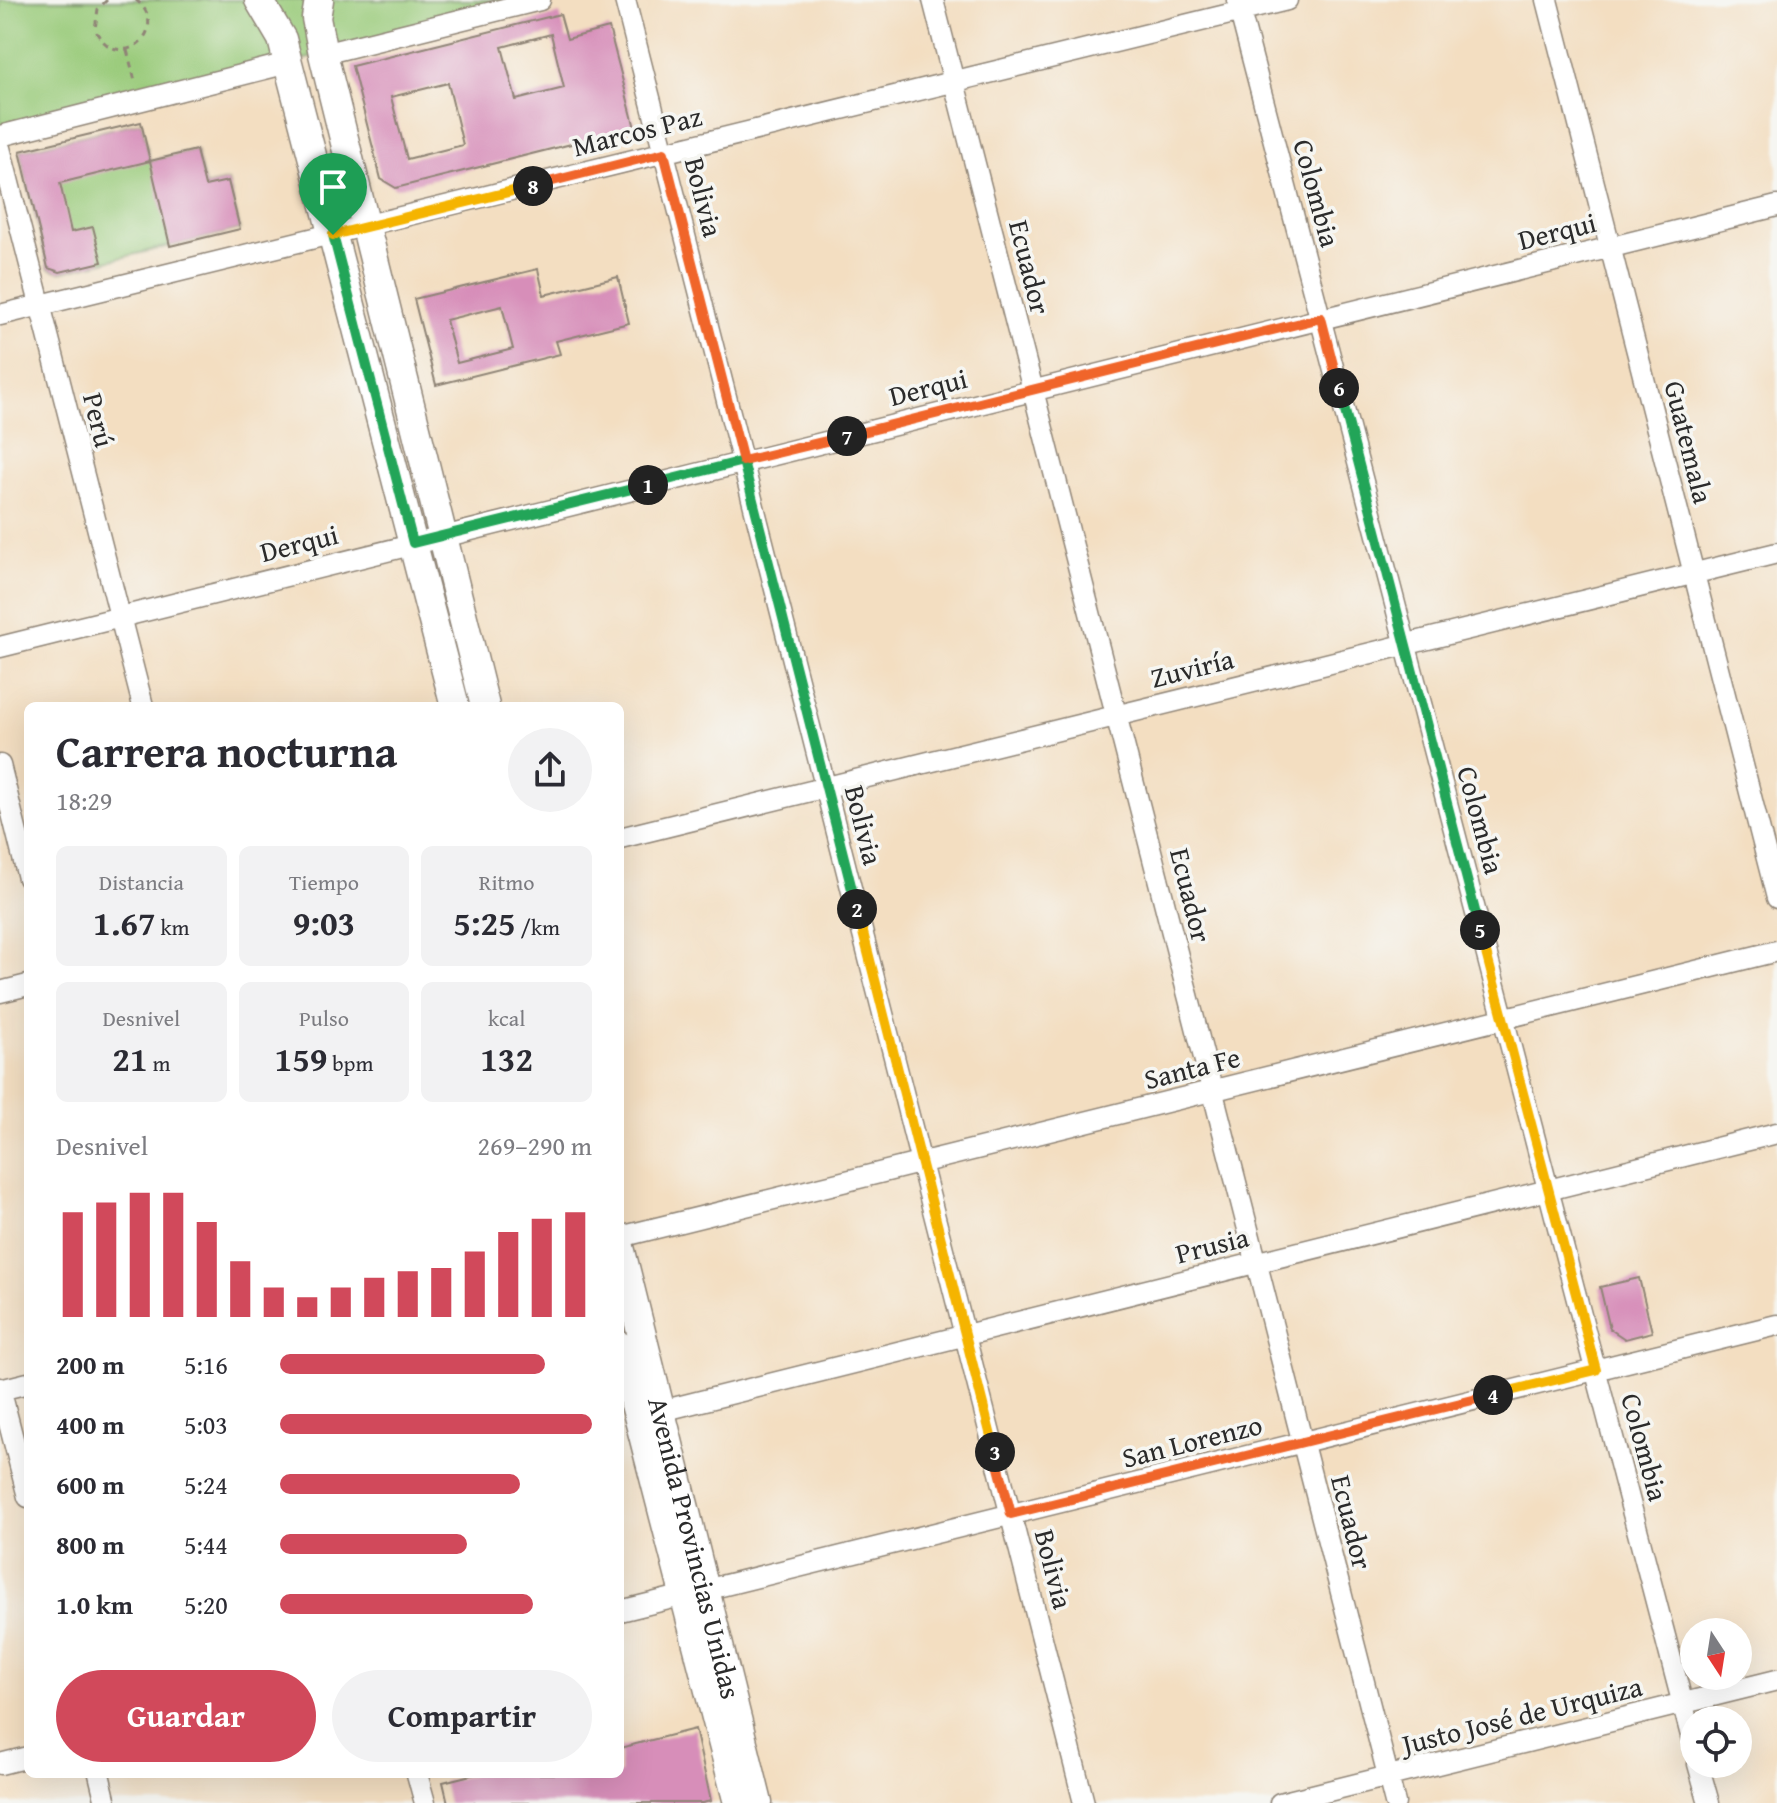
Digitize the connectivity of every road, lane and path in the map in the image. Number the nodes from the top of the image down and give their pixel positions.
1 (107, 0) edge
2 (136, 0) edge
3 (259, 0) edge
4 (319, 0) edge
5 (540, 0) edge
6 (625, 0) edge
7 (933, 0) edge
8 (1287, 0) edge
9 (1547, 0) edge
10 (1239, 6) edge
11 (127, 50) junction
12 (323, 54) junction
13 (288, 63) junction
14 (954, 83) junction
15 (141, 100) junction
16 (0, 136) edge
17 (0, 148) edge
18 (664, 153) junction
19 (1777, 206) edge
20 (366, 227) junction
21 (333, 235) junction
22 (1611, 247) junction
23 (41, 305) junction
24 (0, 315) edge
25 (1321, 318) junction
26 (1033, 391) junction
27 (743, 461) junction
28 (443, 536) junction
29 (413, 543) junction
30 (1777, 553) edge
31 (1694, 573) junction
32 (120, 617) junction
33 (1406, 644) junction
34 (0, 647) edge
35 (142, 702) edge
36 (454, 702) edge
37 (484, 702) edge
38 (1117, 715) junction
39 (0, 765) edge
40 (826, 787) junction
41 (624, 837) edge
42 (24, 862) edge
43 (1777, 898) edge
44 (1777, 951) edge
45 (24, 986) edge
46 (0, 992) edge
47 (1504, 1019) junction
48 (1213, 1091) junction
49 (1777, 1133) edge
50 (921, 1163) junction
51 (1549, 1190) junction
52 (624, 1236) edge
53 (624, 1263) edge
54 (1257, 1263) junction
55 (1777, 1325) edge
56 (965, 1335) junction
57 (624, 1359) edge
58 (1596, 1370) junction
59 (24, 1384) edge
60 (0, 1389) edge
61 (661, 1411) junction
62 (1303, 1442) junction
63 (24, 1482) edge
64 (1011, 1514) junction
65 (695, 1592) junction
66 (624, 1610) edge
67 (1777, 1680) edge
68 (1683, 1703) junction
69 (1684, 1706) edge
70 (24, 1758) edge
71 (0, 1764) edge
72 (1388, 1777) junction
73 (100, 1778) edge
74 (418, 1778) edge
75 (1702, 1778) edge
76 (106, 1803) edge
77 (425, 1803) edge
78 (738, 1803) edge
79 (758, 1803) edge
80 (1084, 1803) edge
81 (1280, 1803) edge
82 (1395, 1803) edge
83 (1709, 1803) edge

1 - 11 path
2 - 11 path
3 - 13 main road
4 - 12 main road
5 - 12 street
6 - 18 street, Bolivia
7 - 14 street, Ecuador
8 - 10 street, Marcos Paz
9 - 22 street, Guatemala
10 - 14 street, Marcos Paz
10 - 25 street, Colombia
11 - 15 path
12 - 20 main road
13 - 15 street
13 - 21 main road
14 - 18 street, Marcos Paz
14 - 26 street, Ecuador
15 - 16 street
17 - 23 street, Perú
18 - 20 street, Marcos Paz
18 - 27 street, Bolivia
19 - 22 street, Derqui
20 - 21 street, Marcos Paz
20 - 28 main road
21 - 23 street, Marcos Paz
21 - 29 main road
22 - 25 street, Derqui
22 - 31 street, Guatemala
23 - 24 street, Marcos Paz
23 - 32 street, Perú
25 - 26 street, Derqui
25 - 33 street, Colombia
26 - 27 street, Derqui
26 - 38 street, Ecuador
27 - 28 street, Derqui
27 - 40 street, Bolivia
28 - 29 street, Derqui
28 - 37 main road
29 - 32 street, Derqui
29 - 36 main road
30 - 31 street, Zuviría
31 - 33 street, Zuviría
31 - 43 street, Guatemala
32 - 34 street, Derqui
32 - 35 street, Perú
33 - 38 street, Zuviría
33 - 47 street, Colombia
38 - 40 street, Zuviría
38 - 48 street, Ecuador
39 - 42 street
40 - 41 street, Zuviría
40 - 50 street, Bolivia
44 - 47 street, Santa Fe
45 - 46 street
47 - 48 street, Santa Fe
47 - 51 street, Colombia
48 - 50 street, Santa Fe
48 - 54 street, Ecuador
49 - 51 street, Prusia
50 - 52 street, Santa Fe
50 - 56 street, Bolivia
51 - 54 street, Prusia
51 - 58 street, Colombia
53 - 61 main road, Avenida Provincias Unidas
54 - 56 street, Prusia
54 - 62 street, Ecuador
55 - 58 street, San Lorenzo
56 - 61 street, Prusia
56 - 64 street, Bolivia
57 - 65 main road, Avenida Provincias Unidas
58 - 62 street, San Lorenzo
58 - 68 street, Colombia
59 - 60 street
60 - 63 street
61 - 65 main road, Avenida Provincias Unidas
62 - 64 street, San Lorenzo
62 - 72 street, Ecuador
64 - 65 street, San Lorenzo
64 - 80 street, Bolivia
65 - 66 street, San Lorenzo
65 - 78 main road, Avenida Provincias Unidas
65 - 79 main road, Avenida Provincias Unidas
67 - 68 street, Justo José de Urquiza
68 - 69 street, Colombia
68 - 72 street, Justo José de Urquiza
70 - 71 street
72 - 81 street, Justo José de Urquiza
72 - 82 street, Ecuador
73 - 76 street
74 - 77 street
75 - 83 street

